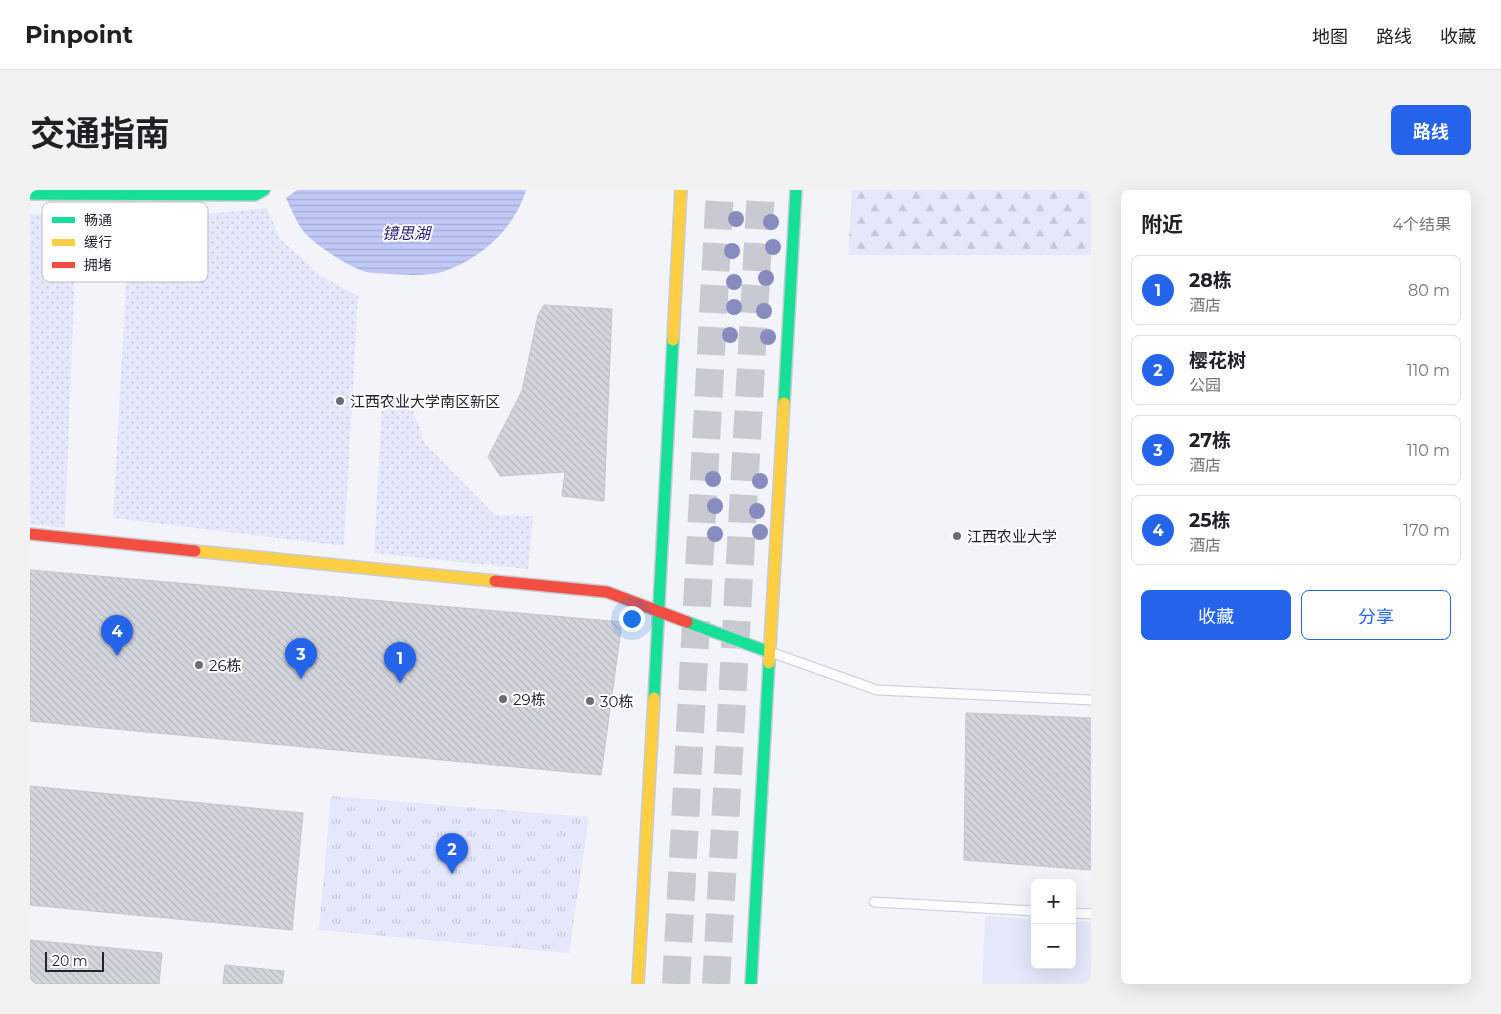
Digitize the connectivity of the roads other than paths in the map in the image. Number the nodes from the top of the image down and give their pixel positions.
1 (264, 190) edge
2 (681, 190) edge
3 (796, 190) edge
4 (86, 192) edge
5 (30, 194) edge
6 (30, 534) edge
7 (658, 612) junction
8 (769, 652) junction
9 (1091, 700) edge
10 (874, 902) dead end
11 (1031, 911) edge
12 (1076, 913) edge
13 (1091, 914) edge
14 (638, 984) edge
15 (751, 984) edge

1 - 4 main road
2 - 7 main road
3 - 8 main road
4 - 5 main road
6 - 7 main road
7 - 8 main road
7 - 14 main road
8 - 9 lane
8 - 15 main road
10 - 11 lane
12 - 13 lane

